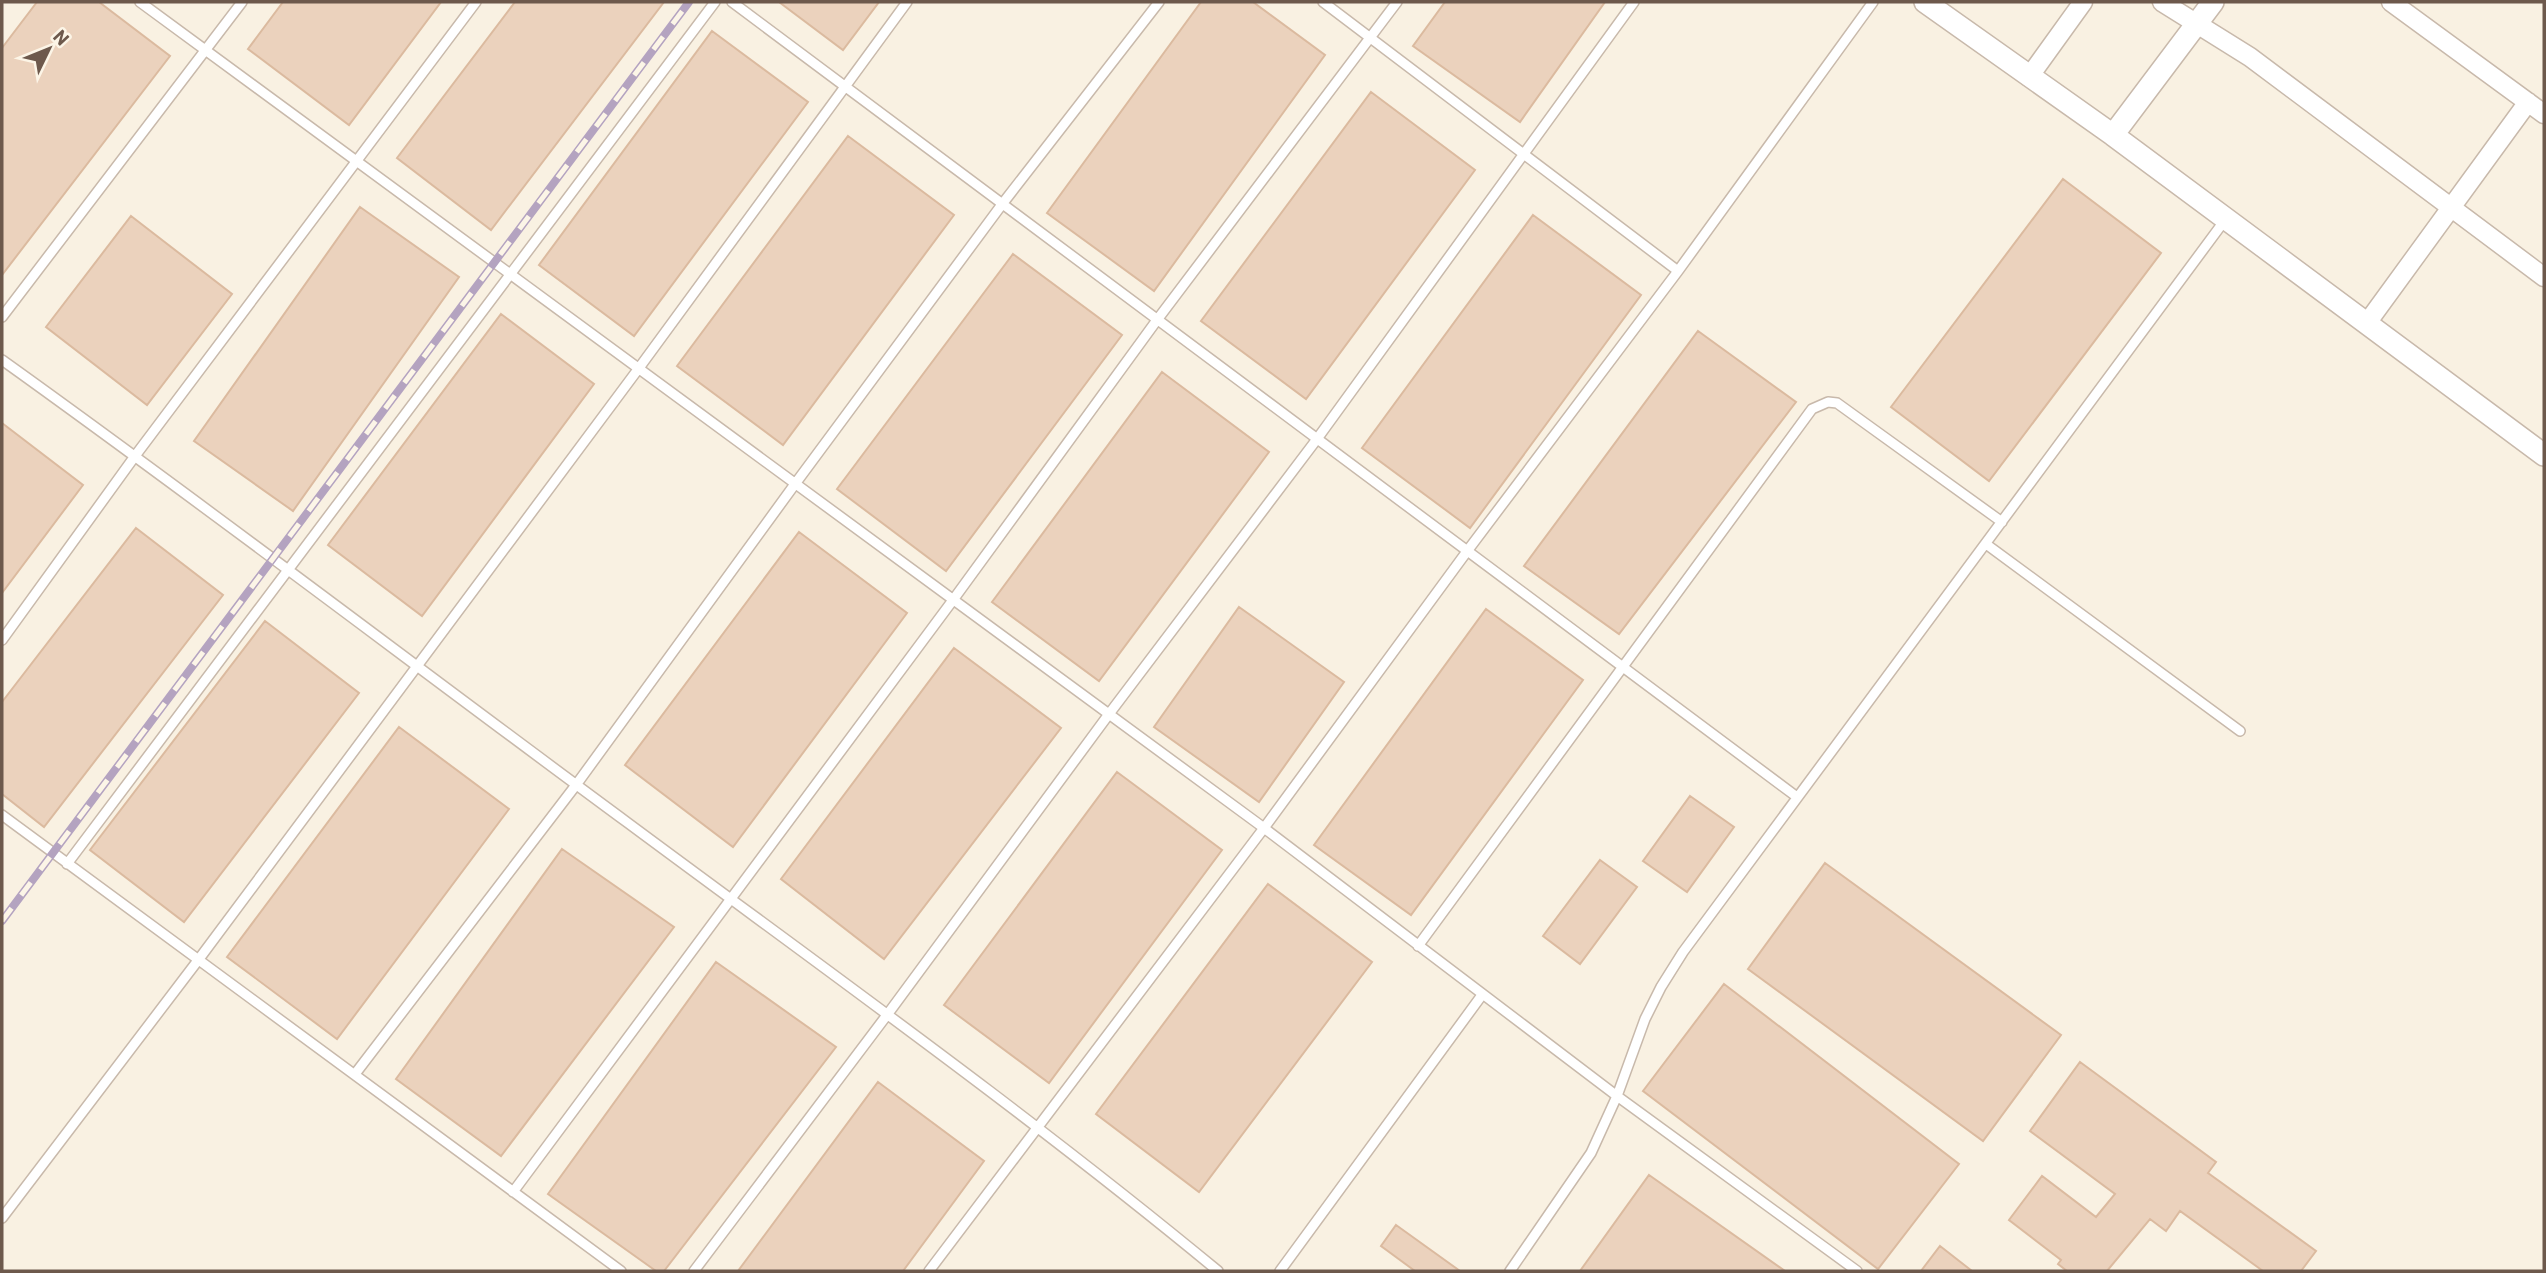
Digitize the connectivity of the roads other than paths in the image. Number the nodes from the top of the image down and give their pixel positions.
1 (140, 2) edge
2 (242, 2) edge
3 (476, 2) edge
4 (715, 2) edge
5 (732, 2) edge
6 (907, 2) edge
7 (1159, 2) edge
8 (1323, 2) edge
9 (1397, 2) edge
10 (1634, 2) edge
11 (1873, 2) edge
12 (1924, 2) edge
13 (2083, 2) edge
14 (2162, 2) edge
15 (2213, 2) edge
16 (2403, 5) edge
17 (2197, 24) junction
18 (1370, 38) junction
19 (206, 50) junction
20 (2029, 77) junction
21 (844, 86) junction
22 (2528, 102) junction
23 (2544, 114) edge
24 (2113, 135) junction
25 (1524, 156) junction
26 (358, 161) junction
27 (1003, 203) junction
28 (2452, 208) junction
29 (2226, 219) junction
30 (1678, 271) junction
31 (511, 273) junction
32 (2544, 277) edge
33 (2, 317) edge
34 (1157, 320) junction
35 (2367, 323) junction
36 (2, 360) edge
37 (639, 368) junction
38 (1317, 439) junction
39 (2544, 455) edge
40 (135, 456) junction
41 (795, 484) junction
42 (2002, 522) junction
43 (1986, 544) junction
44 (1468, 550) junction
45 (288, 569) junction
46 (953, 600) junction
47 (2, 640) edge
48 (418, 665) junction
49 (1622, 667) junction
50 (1109, 714) junction
51 (2240, 731) dead end
52 (576, 785) junction
53 (1797, 797) junction
54 (2, 815) edge
55 (1264, 828) junction
56 (67, 864) junction
57 (729, 898) junction
58 (1418, 946) junction
59 (198, 959) junction
60 (1482, 995) junction
61 (887, 1015) junction
62 (355, 1074) junction
63 (1617, 1096) junction
64 (1037, 1128) junction
65 (513, 1192) junction
66 (2, 1218) edge
67 (621, 1271) edge
68 (694, 1271) edge
69 (929, 1271) edge
70 (1217, 1271) edge
71 (1280, 1271) edge
72 (1510, 1271) edge
73 (1857, 1271) edge

1 - 19 lane
2 - 19 lane
3 - 26 lane
4 - 31 lane
5 - 21 lane
6 - 21 lane
7 - 27 lane
8 - 18 lane
9 - 18 lane
10 - 25 lane
11 - 30 lane
12 - 20 street
13 - 20 street
14 - 17 street
15 - 17 street
16 - 22 street
17 - 24 street
17 - 28 street
18 - 25 lane
18 - 34 lane
19 - 26 lane
19 - 33 lane
20 - 24 street
21 - 27 lane
21 - 37 lane
22 - 23 street
22 - 28 street
24 - 29 street
25 - 30 lane
25 - 38 lane
26 - 31 lane
26 - 40 lane
27 - 34 lane
27 - 41 lane
28 - 32 street
28 - 35 street
29 - 35 street
29 - 42 lane
30 - 44 lane
31 - 37 lane
31 - 45 lane
34 - 38 lane
34 - 46 lane
35 - 39 street
36 - 40 lane
37 - 41 lane
37 - 48 lane
38 - 44 lane
38 - 50 lane
40 - 45 lane
40 - 47 lane
41 - 46 lane
41 - 52 lane
42 - 43 lane
42 - 49 lane
43 - 51 lane
43 - 53 lane
44 - 49 lane
44 - 55 lane
45 - 48 lane
45 - 56 lane
46 - 50 lane
46 - 57 lane
48 - 52 lane
48 - 59 lane
49 - 53 lane
49 - 58 lane
50 - 55 lane
50 - 61 lane
52 - 57 lane
52 - 62 lane
53 - 63 lane
54 - 56 lane
55 - 58 lane
55 - 64 lane
56 - 59 lane
57 - 61 lane
57 - 65 lane
58 - 60 lane
59 - 62 lane
59 - 66 lane
60 - 63 lane
60 - 71 lane
61 - 64 lane
61 - 68 lane
62 - 65 lane
63 - 72 lane
63 - 73 lane
64 - 69 lane
64 - 70 lane
65 - 67 lane

